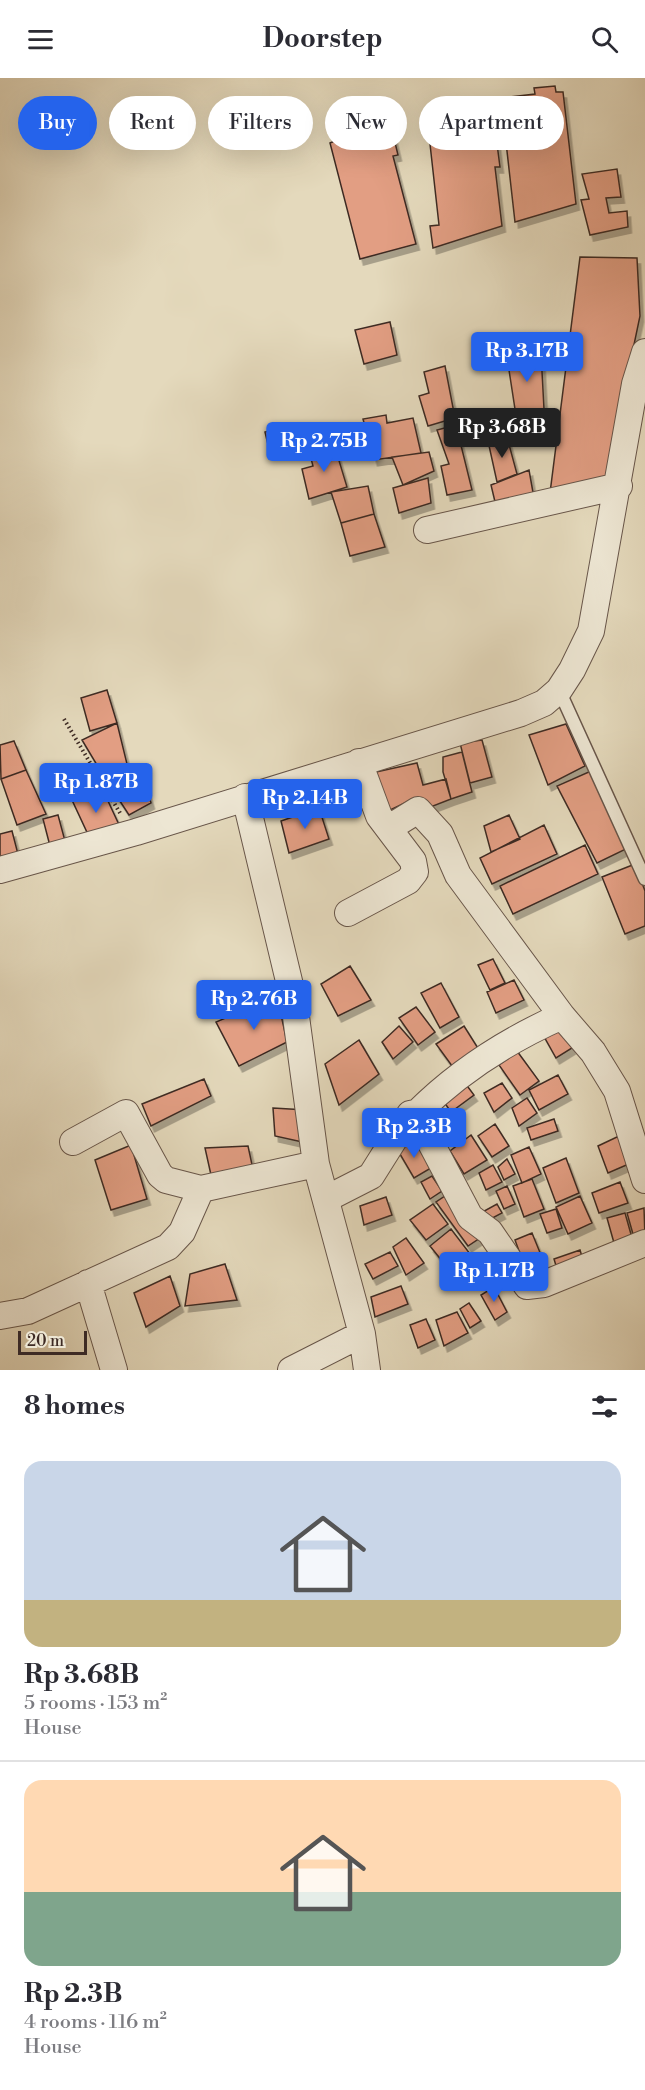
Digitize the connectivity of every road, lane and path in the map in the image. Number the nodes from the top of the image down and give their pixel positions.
1 (645, 352) edge
2 (619, 486) junction
3 (427, 530) dead end
4 (559, 690) junction
5 (64, 719) dead end
6 (359, 762) junction
7 (245, 797) junction
8 (389, 828) junction
9 (136, 832) junction
10 (0, 870) edge
11 (645, 879) edge
12 (348, 913) dead end
13 (562, 1016) junction
14 (417, 1113) junction
15 (73, 1142) dead end
16 (316, 1164) junction
17 (645, 1180) edge
18 (201, 1189) junction
19 (326, 1199) junction
20 (645, 1243) edge
21 (88, 1283) junction
22 (0, 1317) edge
23 (362, 1334) junction
24 (114, 1370) edge
25 (291, 1370) edge
26 (367, 1370) edge

1 - 2 street
2 - 3 street
2 - 4 street
4 - 6 street
4 - 11 lane
5 - 9 path
6 - 7 street
6 - 8 street
7 - 9 street
7 - 16 street
8 - 12 street
8 - 13 street
9 - 10 street
13 - 14 street
13 - 17 street
14 - 19 street
14 - 20 street
15 - 18 street
16 - 18 street
16 - 19 street
18 - 21 street
19 - 23 street
21 - 22 street
21 - 24 street
23 - 25 street
23 - 26 street

